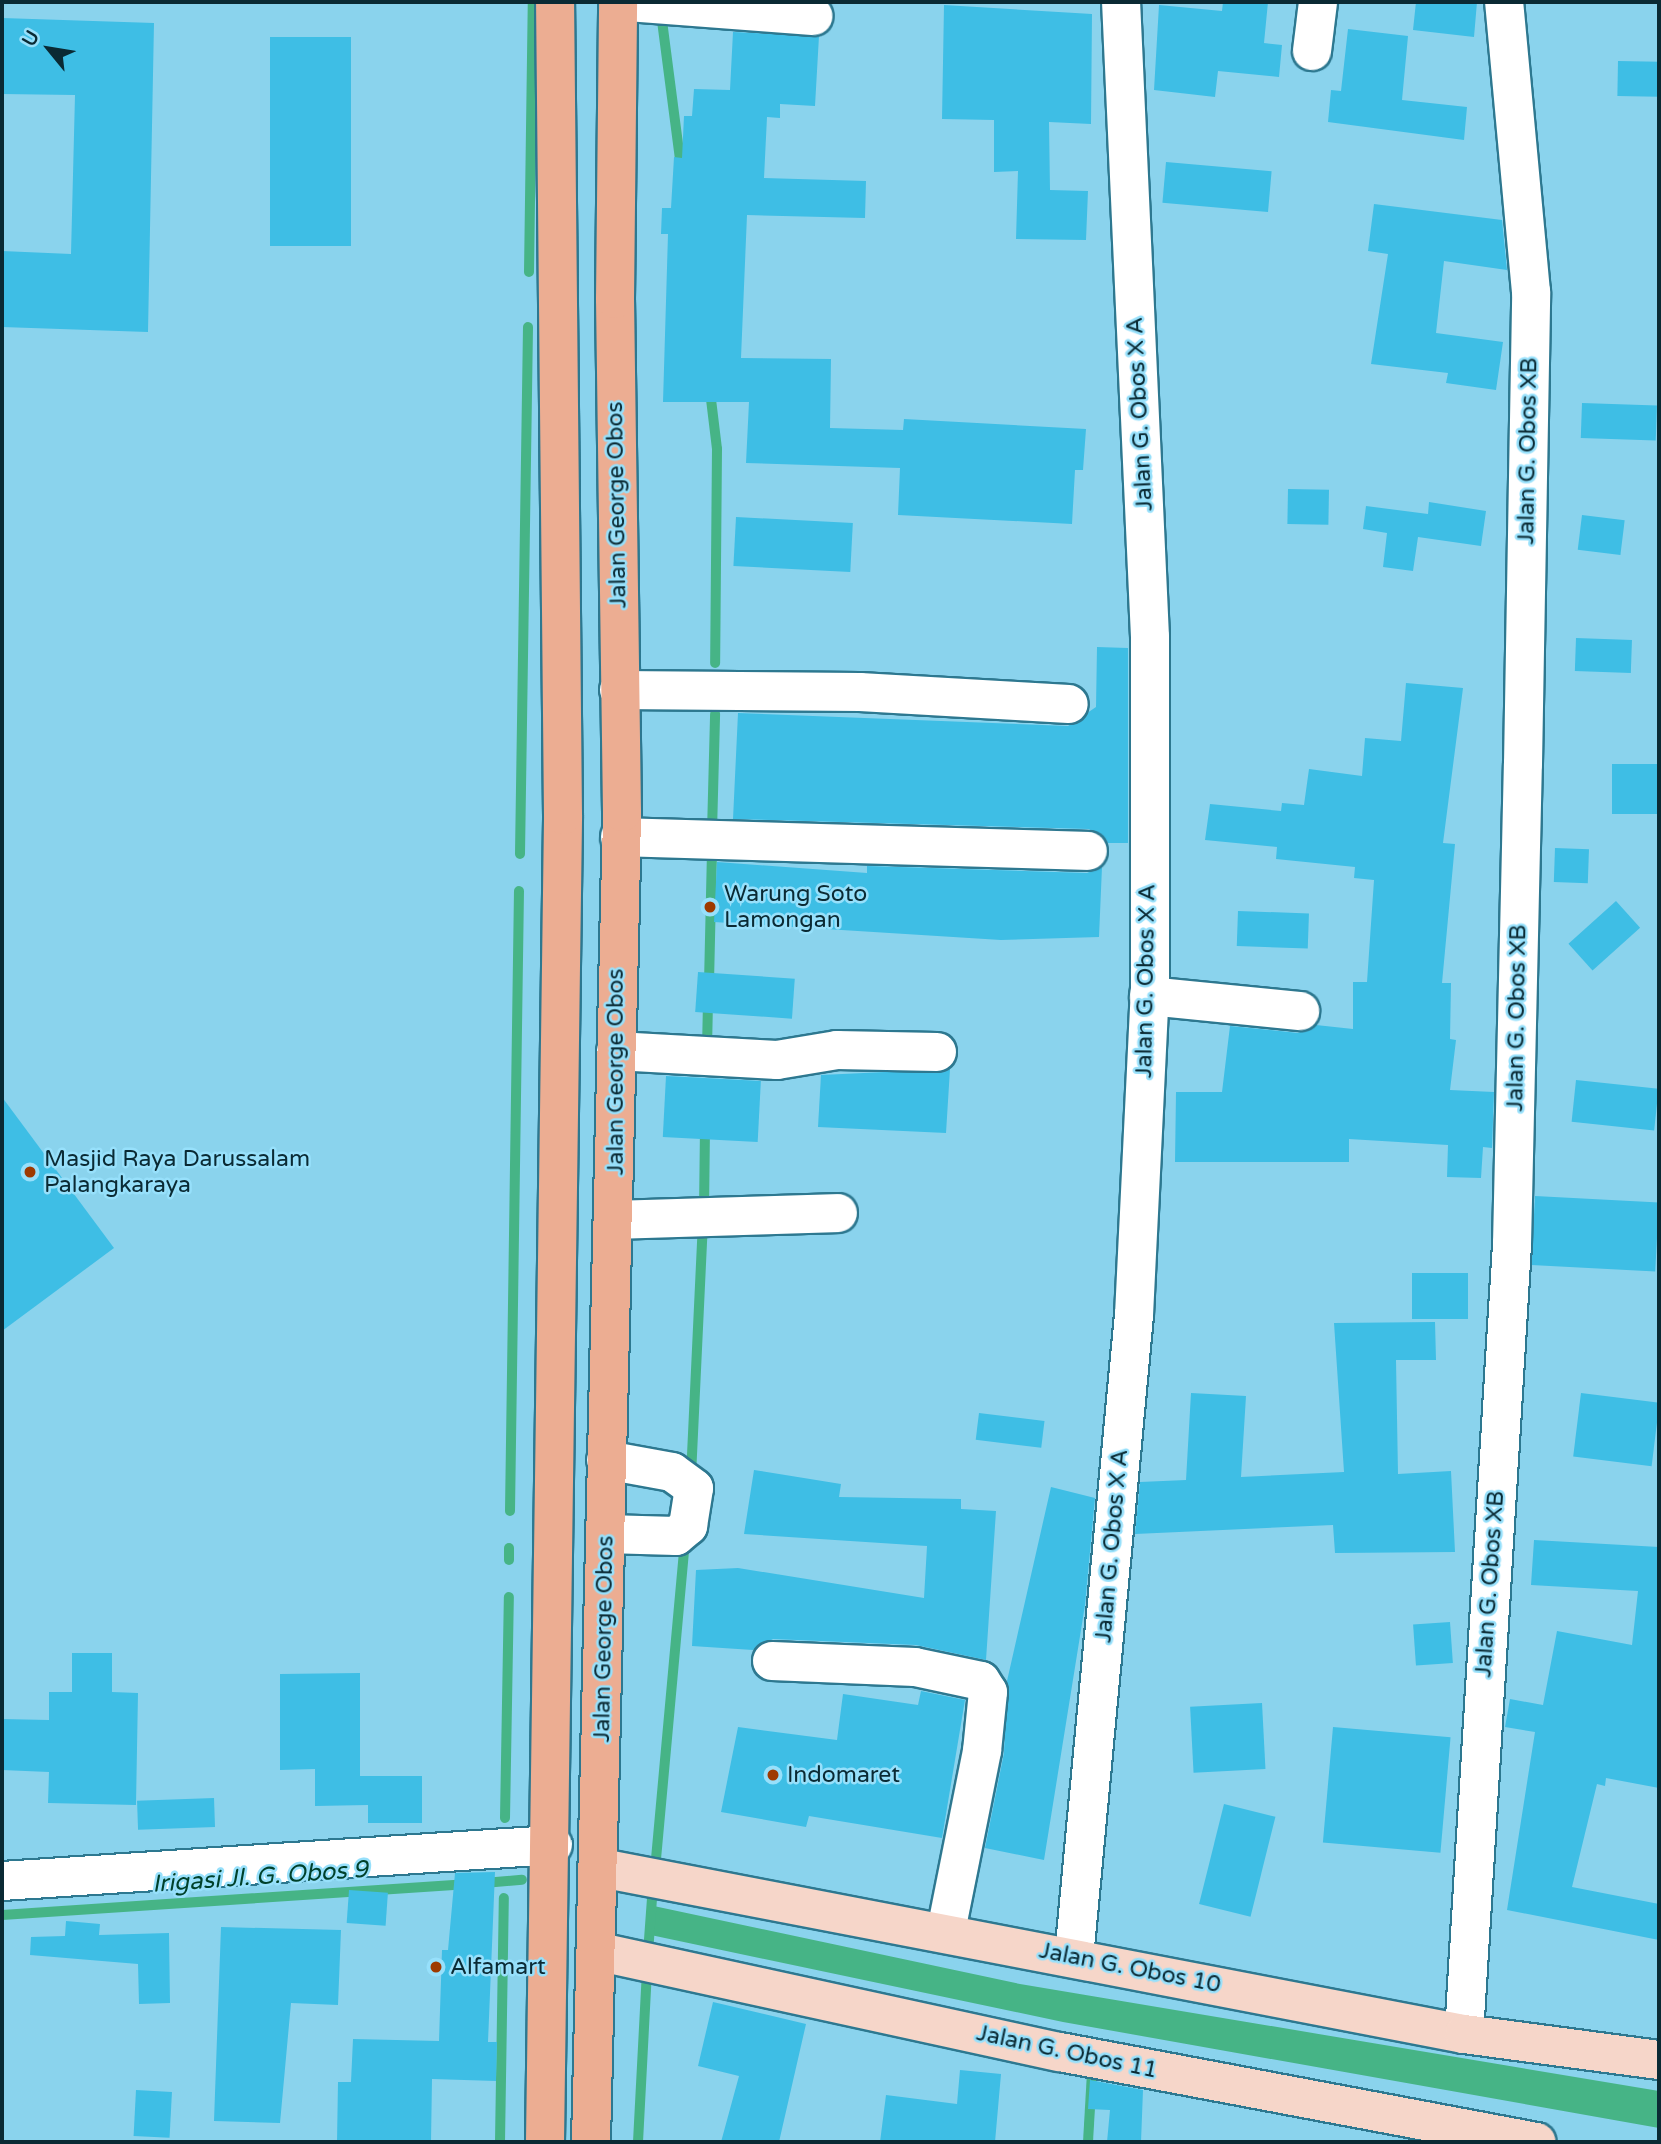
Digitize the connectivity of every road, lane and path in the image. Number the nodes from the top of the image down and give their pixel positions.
1 (555, 2) edge
2 (618, 2) edge
3 (627, 2) edge
4 (1121, 2) edge
5 (1318, 2) edge
6 (1504, 2) edge
7 (813, 16) dead end
8 (1312, 51) dead end
9 (619, 690) junction
10 (1069, 704) dead end
11 (620, 837) junction
12 (1088, 851) dead end
13 (1149, 996) junction
14 (1300, 1011) dead end
15 (616, 1051) junction
16 (937, 1052) dead end
17 (838, 1213) dead end
18 (615, 1220) junction
19 (606, 1460) junction
20 (606, 1534) junction
21 (772, 1661) dead end
22 (553, 1845) junction
23 (635, 1874) junction
24 (2, 1881) edge
25 (946, 1931) junction
26 (628, 1957) junction
27 (1074, 1957) junction
28 (1464, 2034) junction
29 (1659, 2060) edge
30 (1471, 2138) edge
31 (545, 2142) edge
32 (591, 2142) edge
33 (1537, 2142) edge

1 - 22 main road, Jalan George Obos
2 - 9 main road, Jalan George Obos
3 - 7 street
4 - 13 street, Jalan G. Obos X A
5 - 8 street
6 - 28 street, Jalan G. Obos XB
9 - 10 street
9 - 11 main road, Jalan George Obos
11 - 12 street
11 - 15 main road, Jalan George Obos
13 - 14 street
13 - 27 street, Jalan G. Obos X A
15 - 16 street
15 - 18 main road, Jalan George Obos
17 - 18 street
18 - 19 main road, Jalan George Obos
19 - 20 main road, Jalan George Obos
19 - 20 street
20 - 23 main road, Jalan George Obos
21 - 25 street
22 - 24 street
22 - 31 main road, Jalan George Obos
23 - 25 street, Jalan G. Obos 10
23 - 26 main road, Jalan George Obos
25 - 27 street, Jalan G. Obos 10
26 - 30 street, Jalan G. Obos 11
26 - 32 main road, Jalan George Obos
27 - 28 street, Jalan G. Obos 10
28 - 29 street, Jalan G. Obos 10
30 - 33 street, Jalan G. Obos 11

